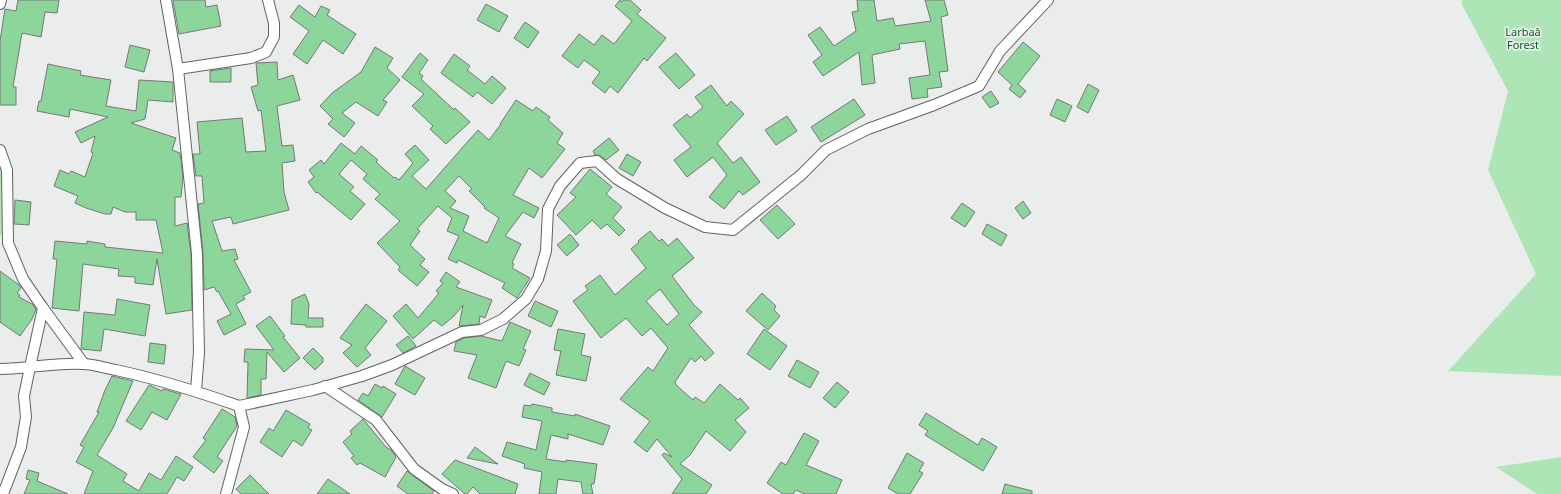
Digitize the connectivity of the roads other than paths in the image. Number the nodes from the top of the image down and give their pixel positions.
1 (1, 0) edge
2 (166, 0) edge
3 (268, 0) edge
4 (1048, 0) edge
5 (0, 4) edge
6 (178, 69) junction
7 (0, 150) edge
8 (43, 308) junction
9 (84, 364) junction
10 (30, 367) junction
11 (0, 369) edge
12 (325, 386) junction
13 (196, 391) junction
14 (239, 406) junction
15 (3, 494) edge
16 (226, 494) edge
17 (453, 494) edge

1 - 5 street
2 - 6 street
3 - 6 street
4 - 12 street
6 - 13 street
7 - 8 street
8 - 9 street
8 - 10 street
9 - 10 street
9 - 13 street
10 - 11 street
10 - 15 street
12 - 14 street
12 - 17 street
13 - 14 street
14 - 16 street

